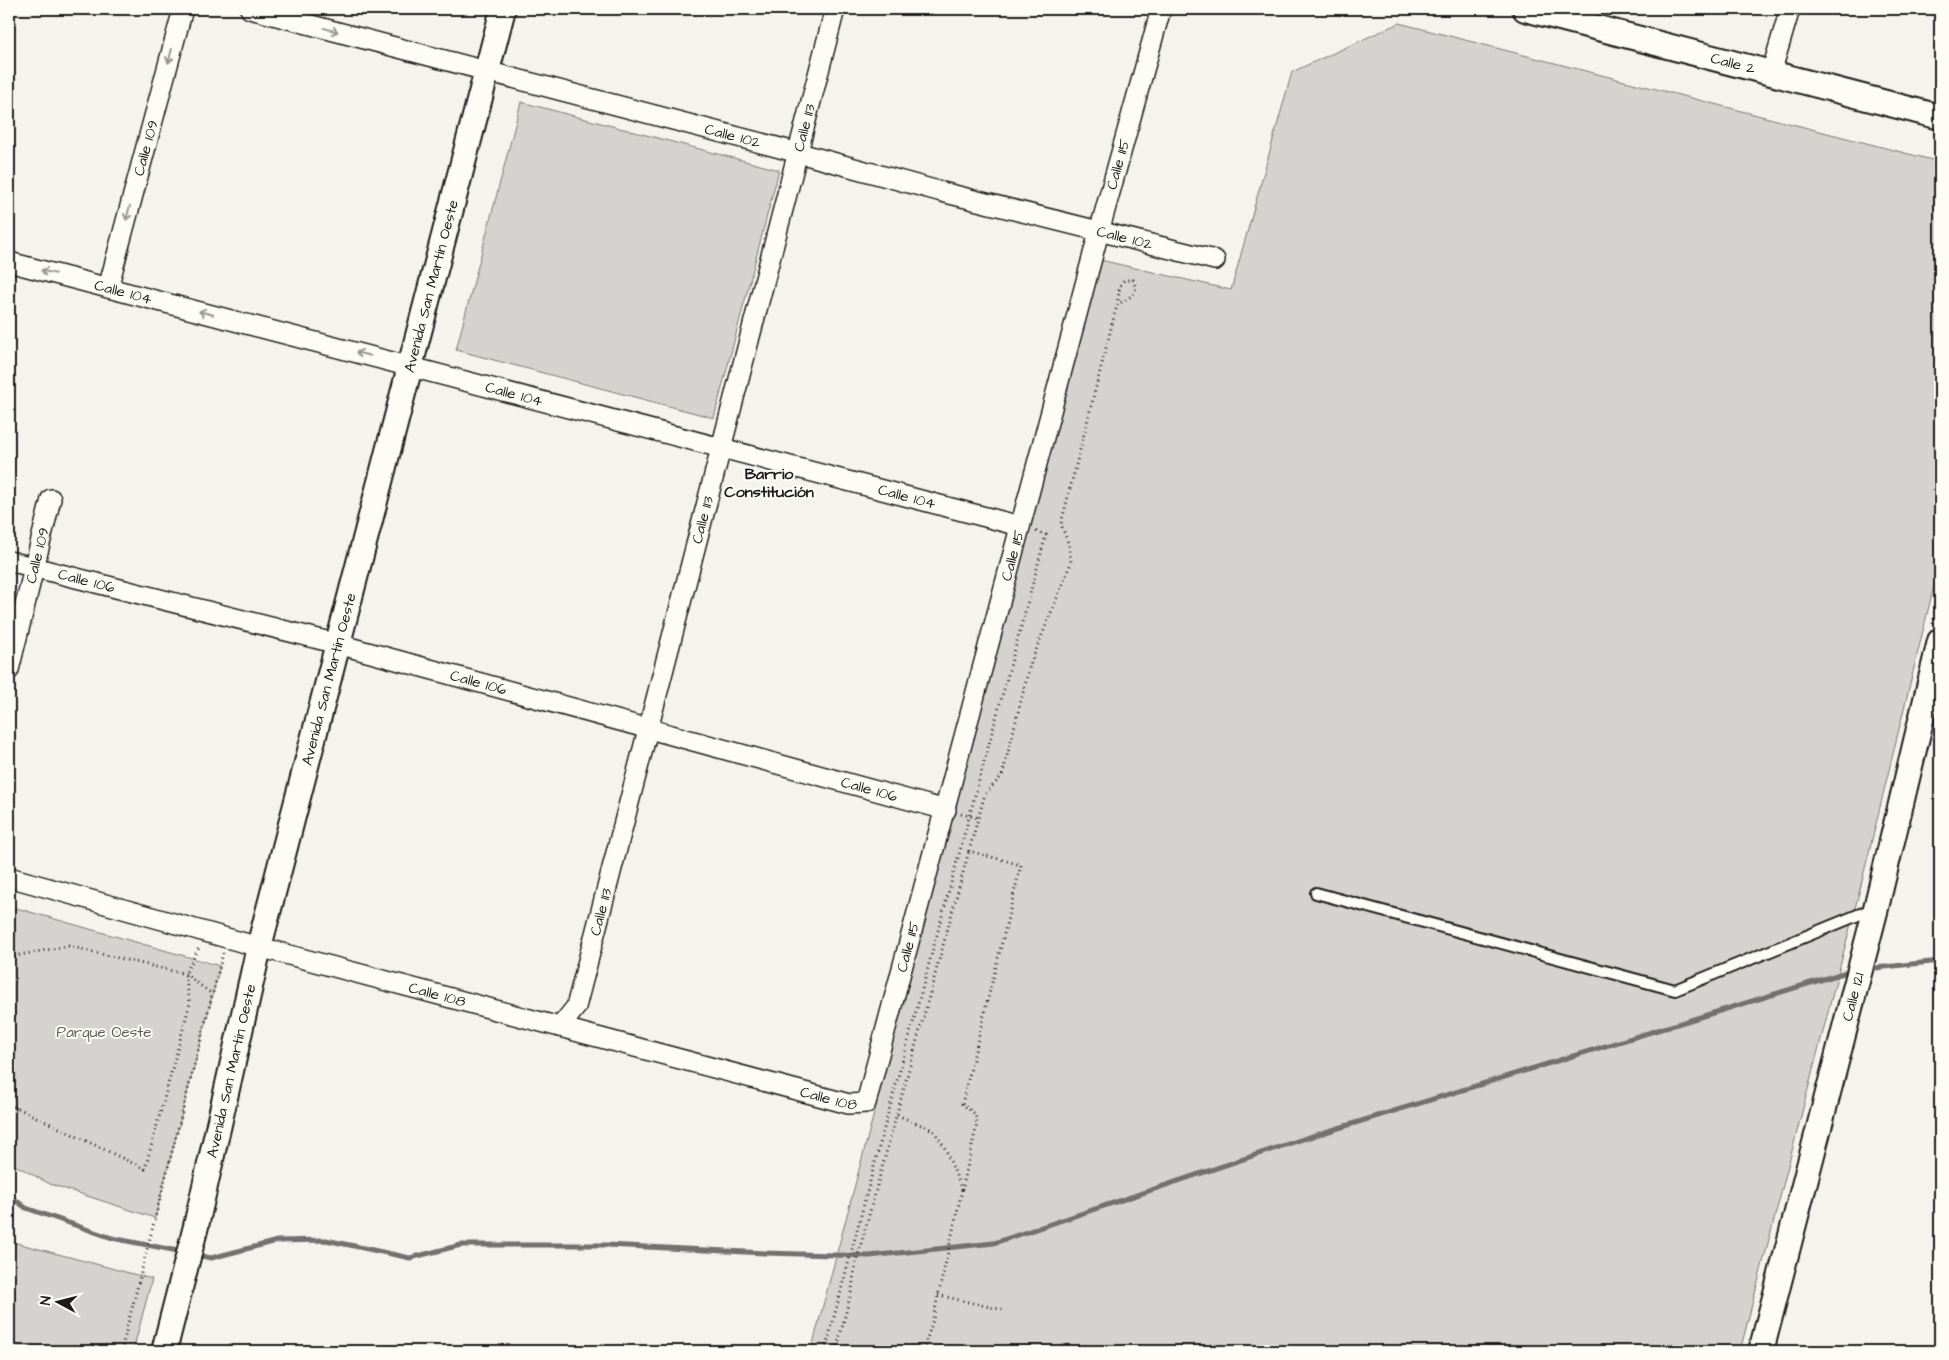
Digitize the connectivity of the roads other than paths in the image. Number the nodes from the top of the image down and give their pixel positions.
1 (182, 9) edge
2 (250, 9) edge
3 (503, 9) edge
4 (835, 9) edge
5 (1161, 9) edge
6 (1525, 9) edge
7 (1790, 9) edge
8 (487, 70) junction
9 (1771, 73) junction
10 (1940, 117) edge
11 (798, 153) junction
12 (1098, 232) junction
13 (1215, 260) dead end
14 (9, 262) edge
15 (108, 288) junction
16 (410, 366) junction
17 (721, 447) junction
18 (51, 499) dead end
19 (1020, 526) junction
20 (9, 561) edge
21 (35, 568) junction
22 (1940, 641) edge
23 (338, 644) junction
24 (9, 670) edge
25 (649, 729) junction
26 (946, 810) junction
27 (9, 877) edge
28 (1316, 893) dead end
29 (1876, 908) junction
30 (259, 947) junction
31 (560, 1028) junction
32 (866, 1103) joint
33 (164, 1351) edge
34 (1761, 1351) edge

1 -> 15 street, Calle 109
2 -> 8 street, Calle 102
3 - 8 street, Avenida San Martín Oeste
4 - 11 street, Calle 113
5 - 12 street, Calle 115
6 - 9 street, Calle 2
7 - 9 street
8 - 11 street, Calle 102
8 - 16 street, Avenida San Martín Oeste
9 - 10 street, Calle 2
11 - 12 street, Calle 102
11 - 17 street, Calle 113
12 - 13 street, Calle 102
12 - 19 street, Calle 115
15 -> 14 street, Calle 104
16 -> 15 street, Calle 104
16 - 17 street, Calle 104
16 - 23 street, Avenida San Martín Oeste
17 - 19 street, Calle 104
17 - 25 street, Calle 113
18 - 21 street, Calle 109
19 - 26 street, Calle 115
20 - 21 street, Calle 106
21 - 23 street, Calle 106
21 - 24 street, Calle 109
22 - 29 street, Calle 121
23 - 25 street, Calle 106
23 - 30 street, Avenida San Martín Oeste
25 - 26 street, Calle 106
25 - 31 street, Calle 113
26 - 32 street, Calle 115
27 - 30 street, Calle 108
28 - 29 lane
29 - 34 street, Calle 121
30 - 31 street, Calle 108
30 - 33 street, Avenida San Martín Oeste
31 - 32 street, Calle 108

